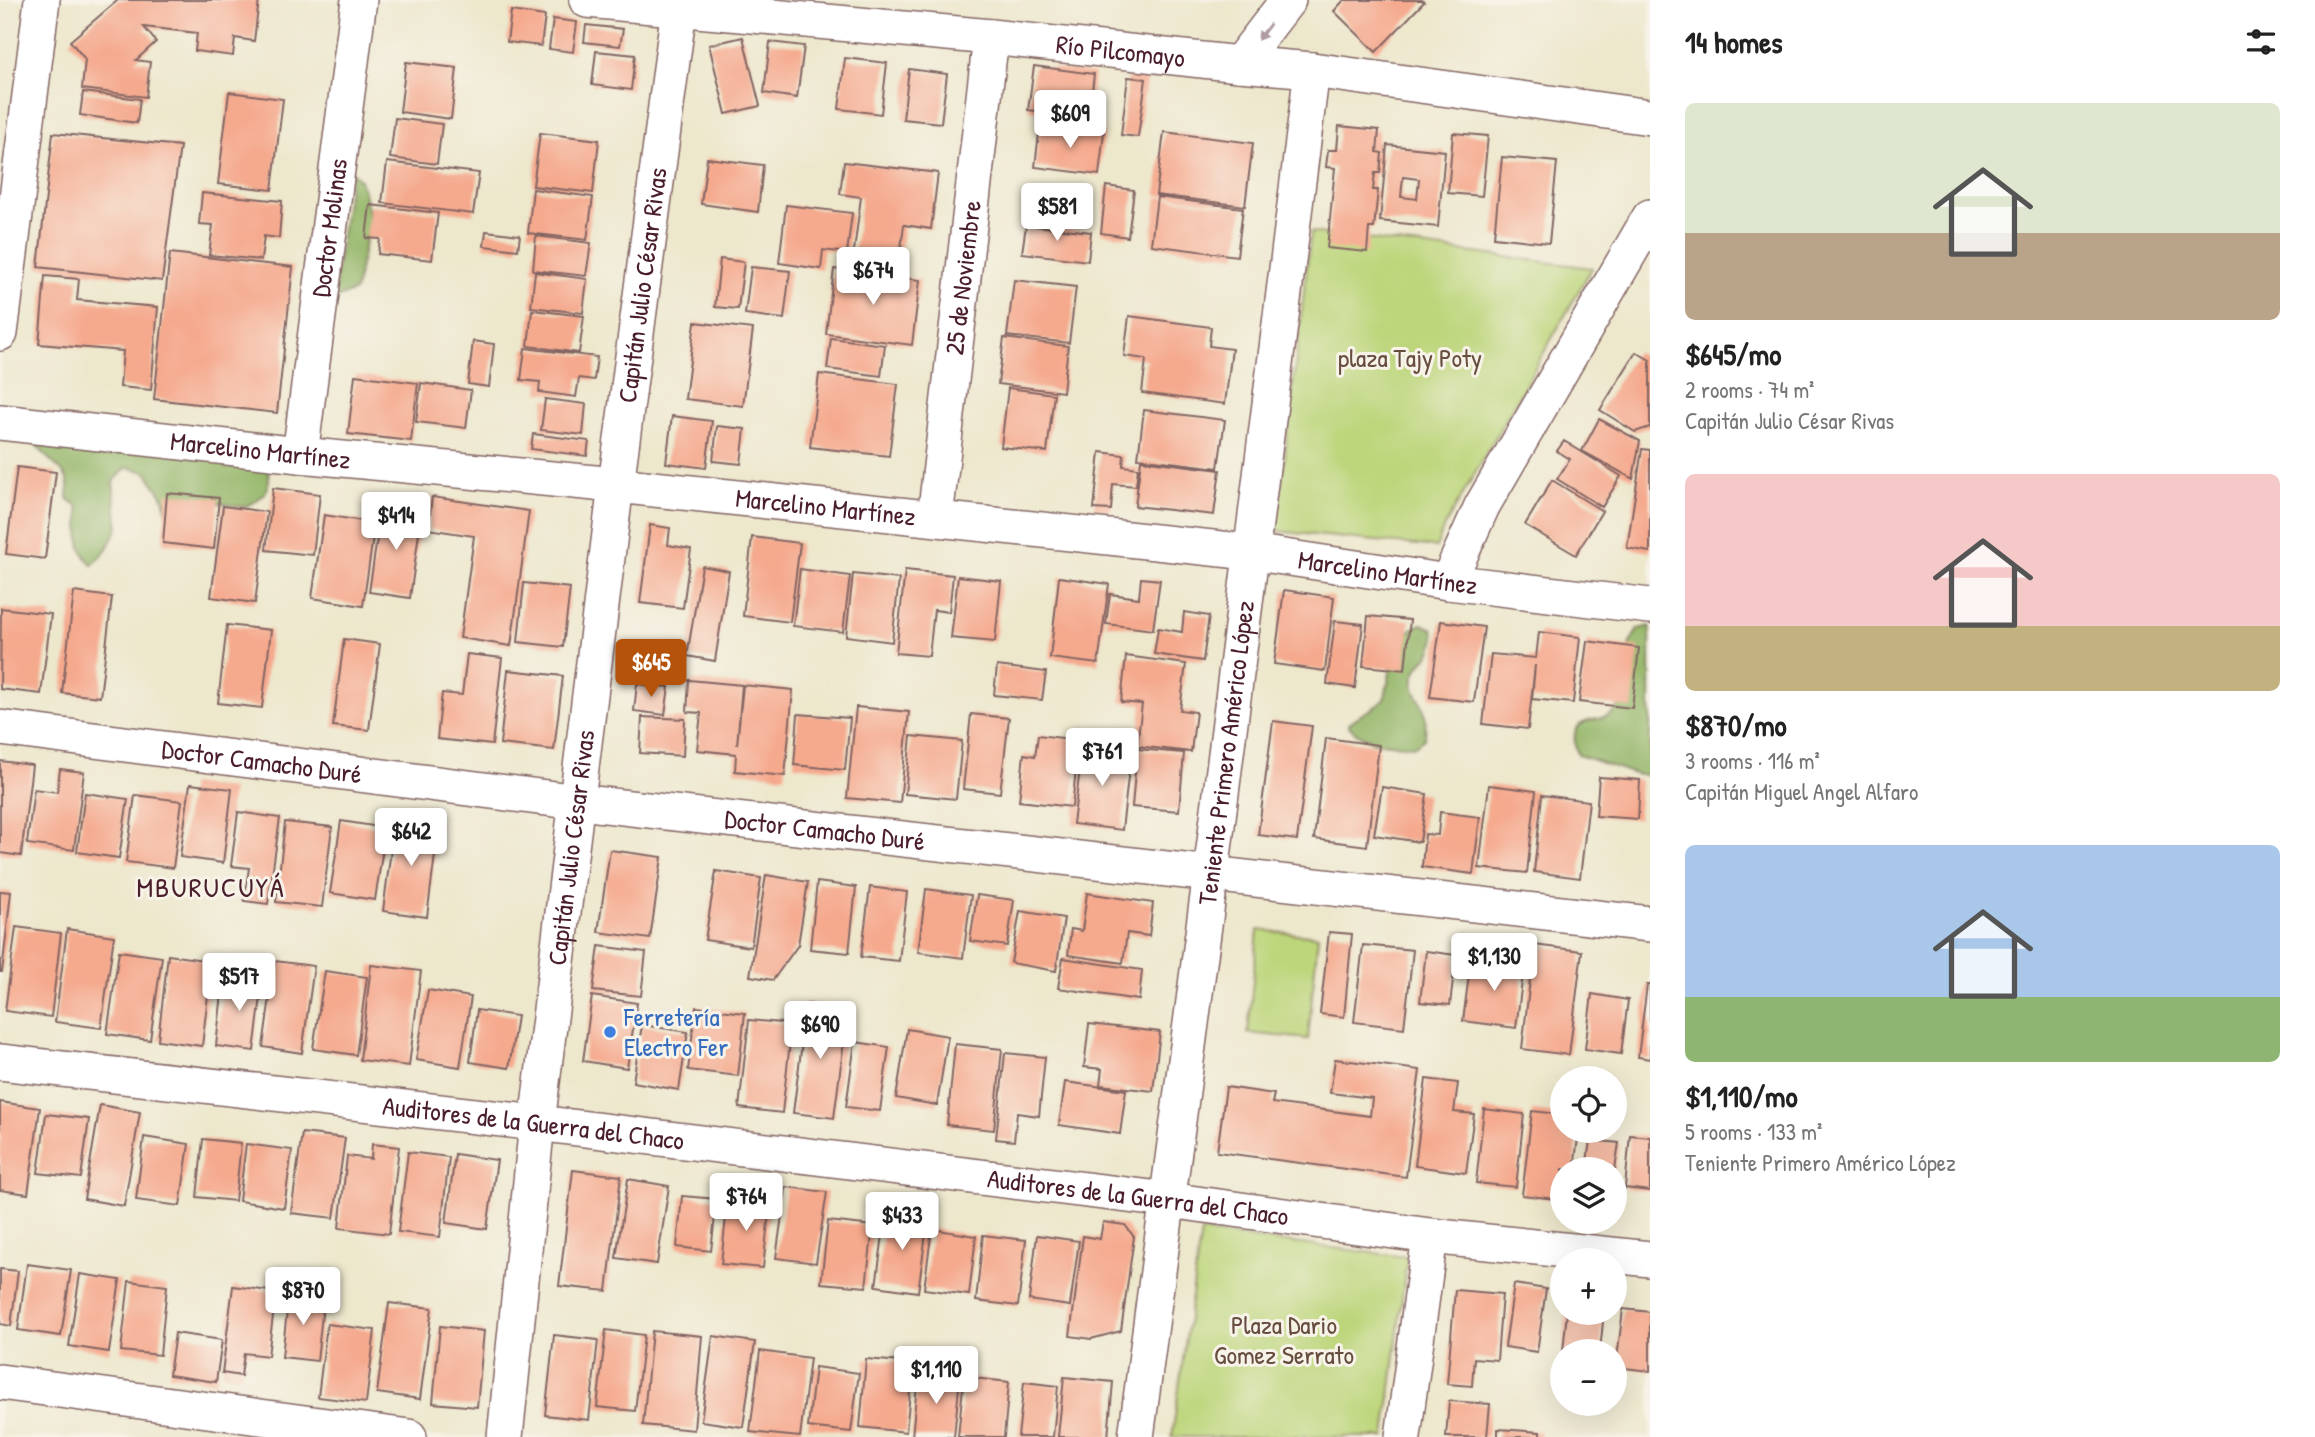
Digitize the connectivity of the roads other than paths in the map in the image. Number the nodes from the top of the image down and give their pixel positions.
1 (42, 0) edge
2 (359, 0) edge
3 (587, 0) edge
4 (1288, 0) edge
5 (679, 8) junction
6 (991, 37) junction
7 (1239, 64) junction
8 (1312, 70) junction
9 (1650, 117) edge
10 (1650, 216) edge
11 (0, 333) edge
12 (0, 422) edge
13 (300, 456) junction
14 (616, 485) junction
15 (935, 518) junction
16 (1250, 552) junction
17 (1448, 582) junction
18 (1650, 606) edge
19 (0, 728) edge
20 (578, 802) junction
21 (1211, 873) junction
22 (1650, 924) edge
23 (0, 1062) edge
24 (537, 1123) junction
25 (1168, 1200) junction
26 (1430, 1236) junction
27 (1650, 1259) edge
28 (0, 1382) edge
29 (409, 1437) edge
30 (505, 1437) edge
31 (1136, 1437) edge
32 (1403, 1437) edge

1 - 11 street
2 - 13 street, Doctor Molinas
3 - 5 street, Río Pilcomayo
4 -> 7 street
5 - 6 street, Río Pilcomayo
5 - 14 street, Capitán Julio César Rivas
6 - 7 street, Río Pilcomayo
6 - 15 street, 25 de Noviembre
7 - 8 street, Río Pilcomayo
8 - 9 street, Río Pilcomayo
8 - 16 street, Teniente Primero Américo López
10 - 17 street
12 - 13 street, Marcelino Martínez
13 - 14 street, Marcelino Martínez
14 - 15 street, Marcelino Martínez
14 - 20 street, Capitán Julio César Rivas
15 - 16 street, Marcelino Martínez
16 - 17 street, Marcelino Martínez
16 - 21 street, Teniente Primero Américo López
17 - 18 street, Marcelino Martínez
19 - 20 street, Doctor Camacho Duré
20 - 21 street, Doctor Camacho Duré
20 - 24 street, Capitán Julio César Rivas
21 - 22 street, Doctor Camacho Duré
21 - 25 street, Teniente Primero Américo López
23 - 24 street, Auditores de la Guerra del Chaco
24 - 25 street, Auditores de la Guerra del Chaco
24 - 30 street, Capitán Julio César Rivas
25 - 26 street, Auditores de la Guerra del Chaco
25 - 31 street, Teniente Primero Américo López
26 - 27 street, Auditores de la Guerra del Chaco
26 - 32 street
28 - 29 street

